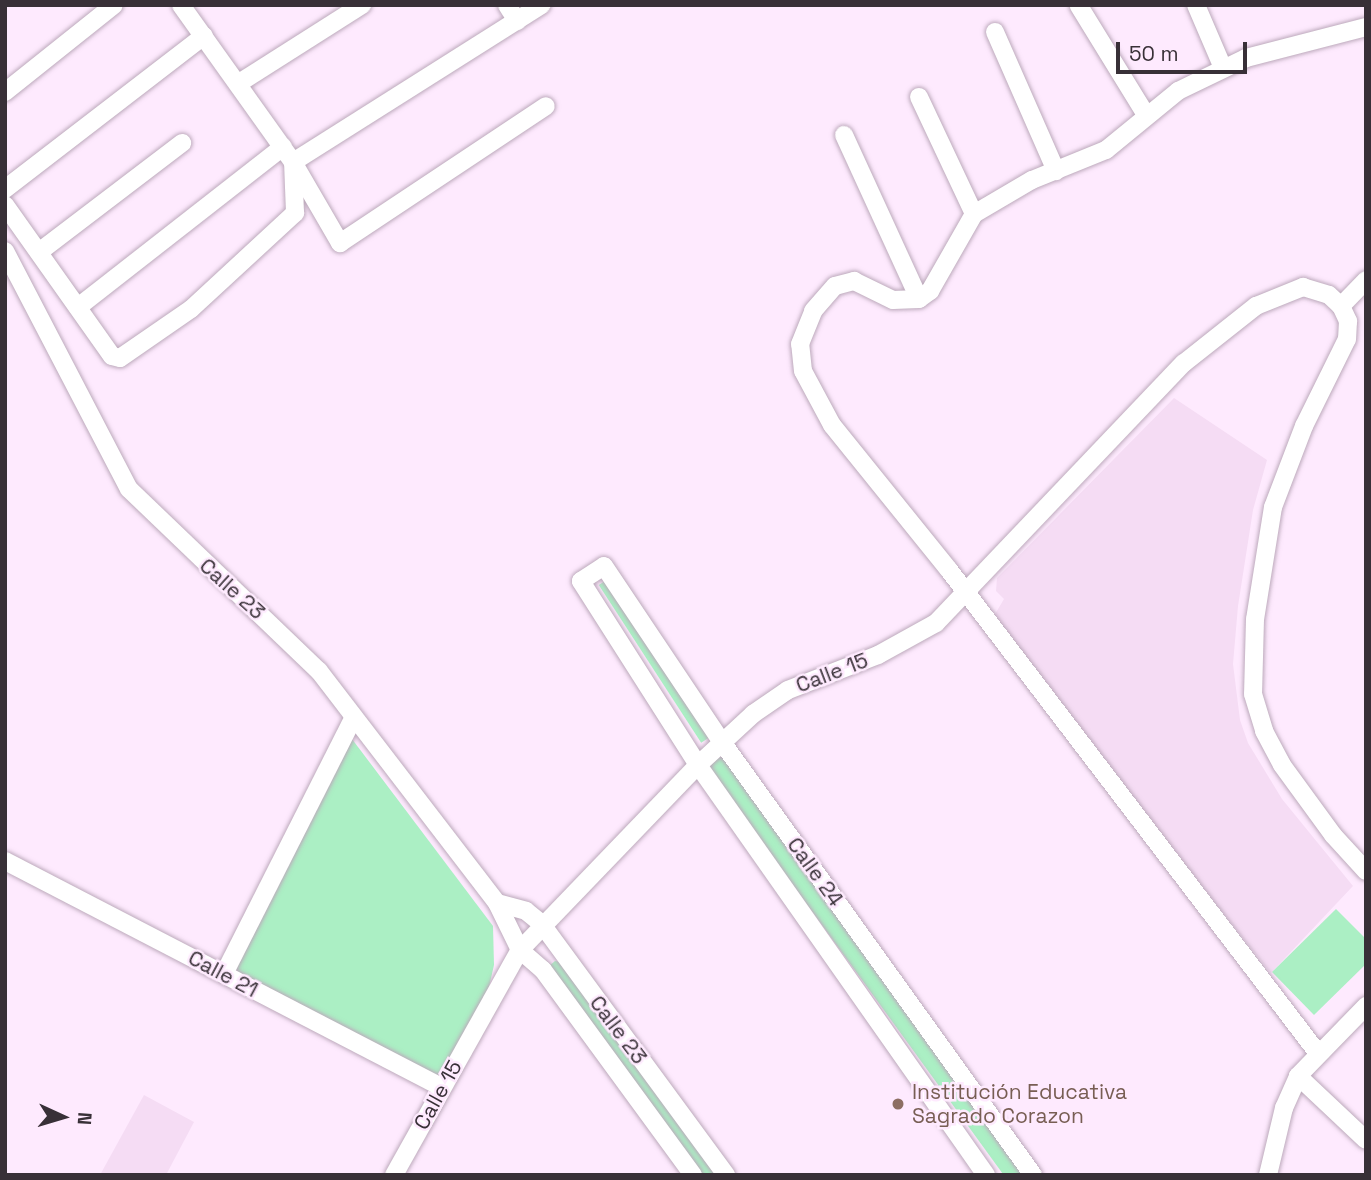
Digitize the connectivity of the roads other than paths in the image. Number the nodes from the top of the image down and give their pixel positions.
1 (114, 5) edge
2 (362, 5) edge
3 (507, 5) edge
4 (541, 5) edge
5 (1196, 5) edge
6 (183, 6) edge
7 (1079, 6) edge
8 (517, 21) junction
9 (1366, 27) edge
10 (995, 32) dead end
11 (204, 36) junction
12 (1223, 68) junction
13 (240, 83) junction
14 (5, 92) edge
15 (919, 97) dead end
16 (546, 106) dead end
17 (1146, 115) junction
18 (844, 135) dead end
19 (183, 143) dead end
20 (288, 155) junction
21 (1056, 171) junction
22 (5, 189) edge
23 (5, 205) edge
24 (974, 214) junction
25 (5, 251) edge
26 (39, 252) junction
27 (1366, 281) edge
28 (919, 299) junction
29 (78, 307) junction
30 (1344, 314) junction
31 (966, 593) junction
32 (353, 719) junction
33 (722, 742) junction
34 (698, 765) junction
35 (5, 861) edge
36 (1366, 871) edge
37 (497, 902) junction
38 (541, 923) junction
39 (520, 950) junction
40 (224, 974) junction
41 (1366, 1006) edge
42 (1317, 1052) junction
43 (1298, 1076) junction
44 (441, 1087) junction
45 (1366, 1140) edge
46 (394, 1175) edge
47 (693, 1175) edge
48 (726, 1175) edge
49 (986, 1175) edge
50 (1033, 1175) edge
51 (1268, 1175) edge

1 - 14 street
2 - 13 street
3 - 8 street
4 - 8 street
5 - 12 street
6 - 11 street
7 - 17 street
8 - 20 street
9 - 12 street
10 - 21 street
11 - 13 street
11 - 22 street
12 - 17 street
13 - 20 street
15 - 24 street
16 - 20 street
17 - 21 street
18 - 28 street
19 - 26 street
20 - 29 street
20 - 29 street
21 - 24 street
23 - 26 street
24 - 28 street
25 - 32 street, Calle 23
26 - 29 street
27 - 30 street
28 - 31 street
30 - 31 street, Calle 15
30 - 36 street
31 - 33 street, Calle 15
31 - 42 street
32 - 37 street, Calle 23
32 - 40 street
33 - 34 street, Calle 15
33 - 34 street, Calle 24
33 - 50 street, Calle 24
34 - 38 street, Calle 15
34 - 49 street, Calle 24
35 - 40 street, Calle 21
37 - 38 street, Calle 23
37 - 39 street, Calle 23
38 - 39 street, Calle 15
38 - 48 street, Calle 23
39 - 44 street, Calle 15
39 - 47 street, Calle 23
40 - 44 street, Calle 21
41 - 42 street
42 - 43 street
43 - 45 street
43 - 51 street
44 - 46 street, Calle 15

